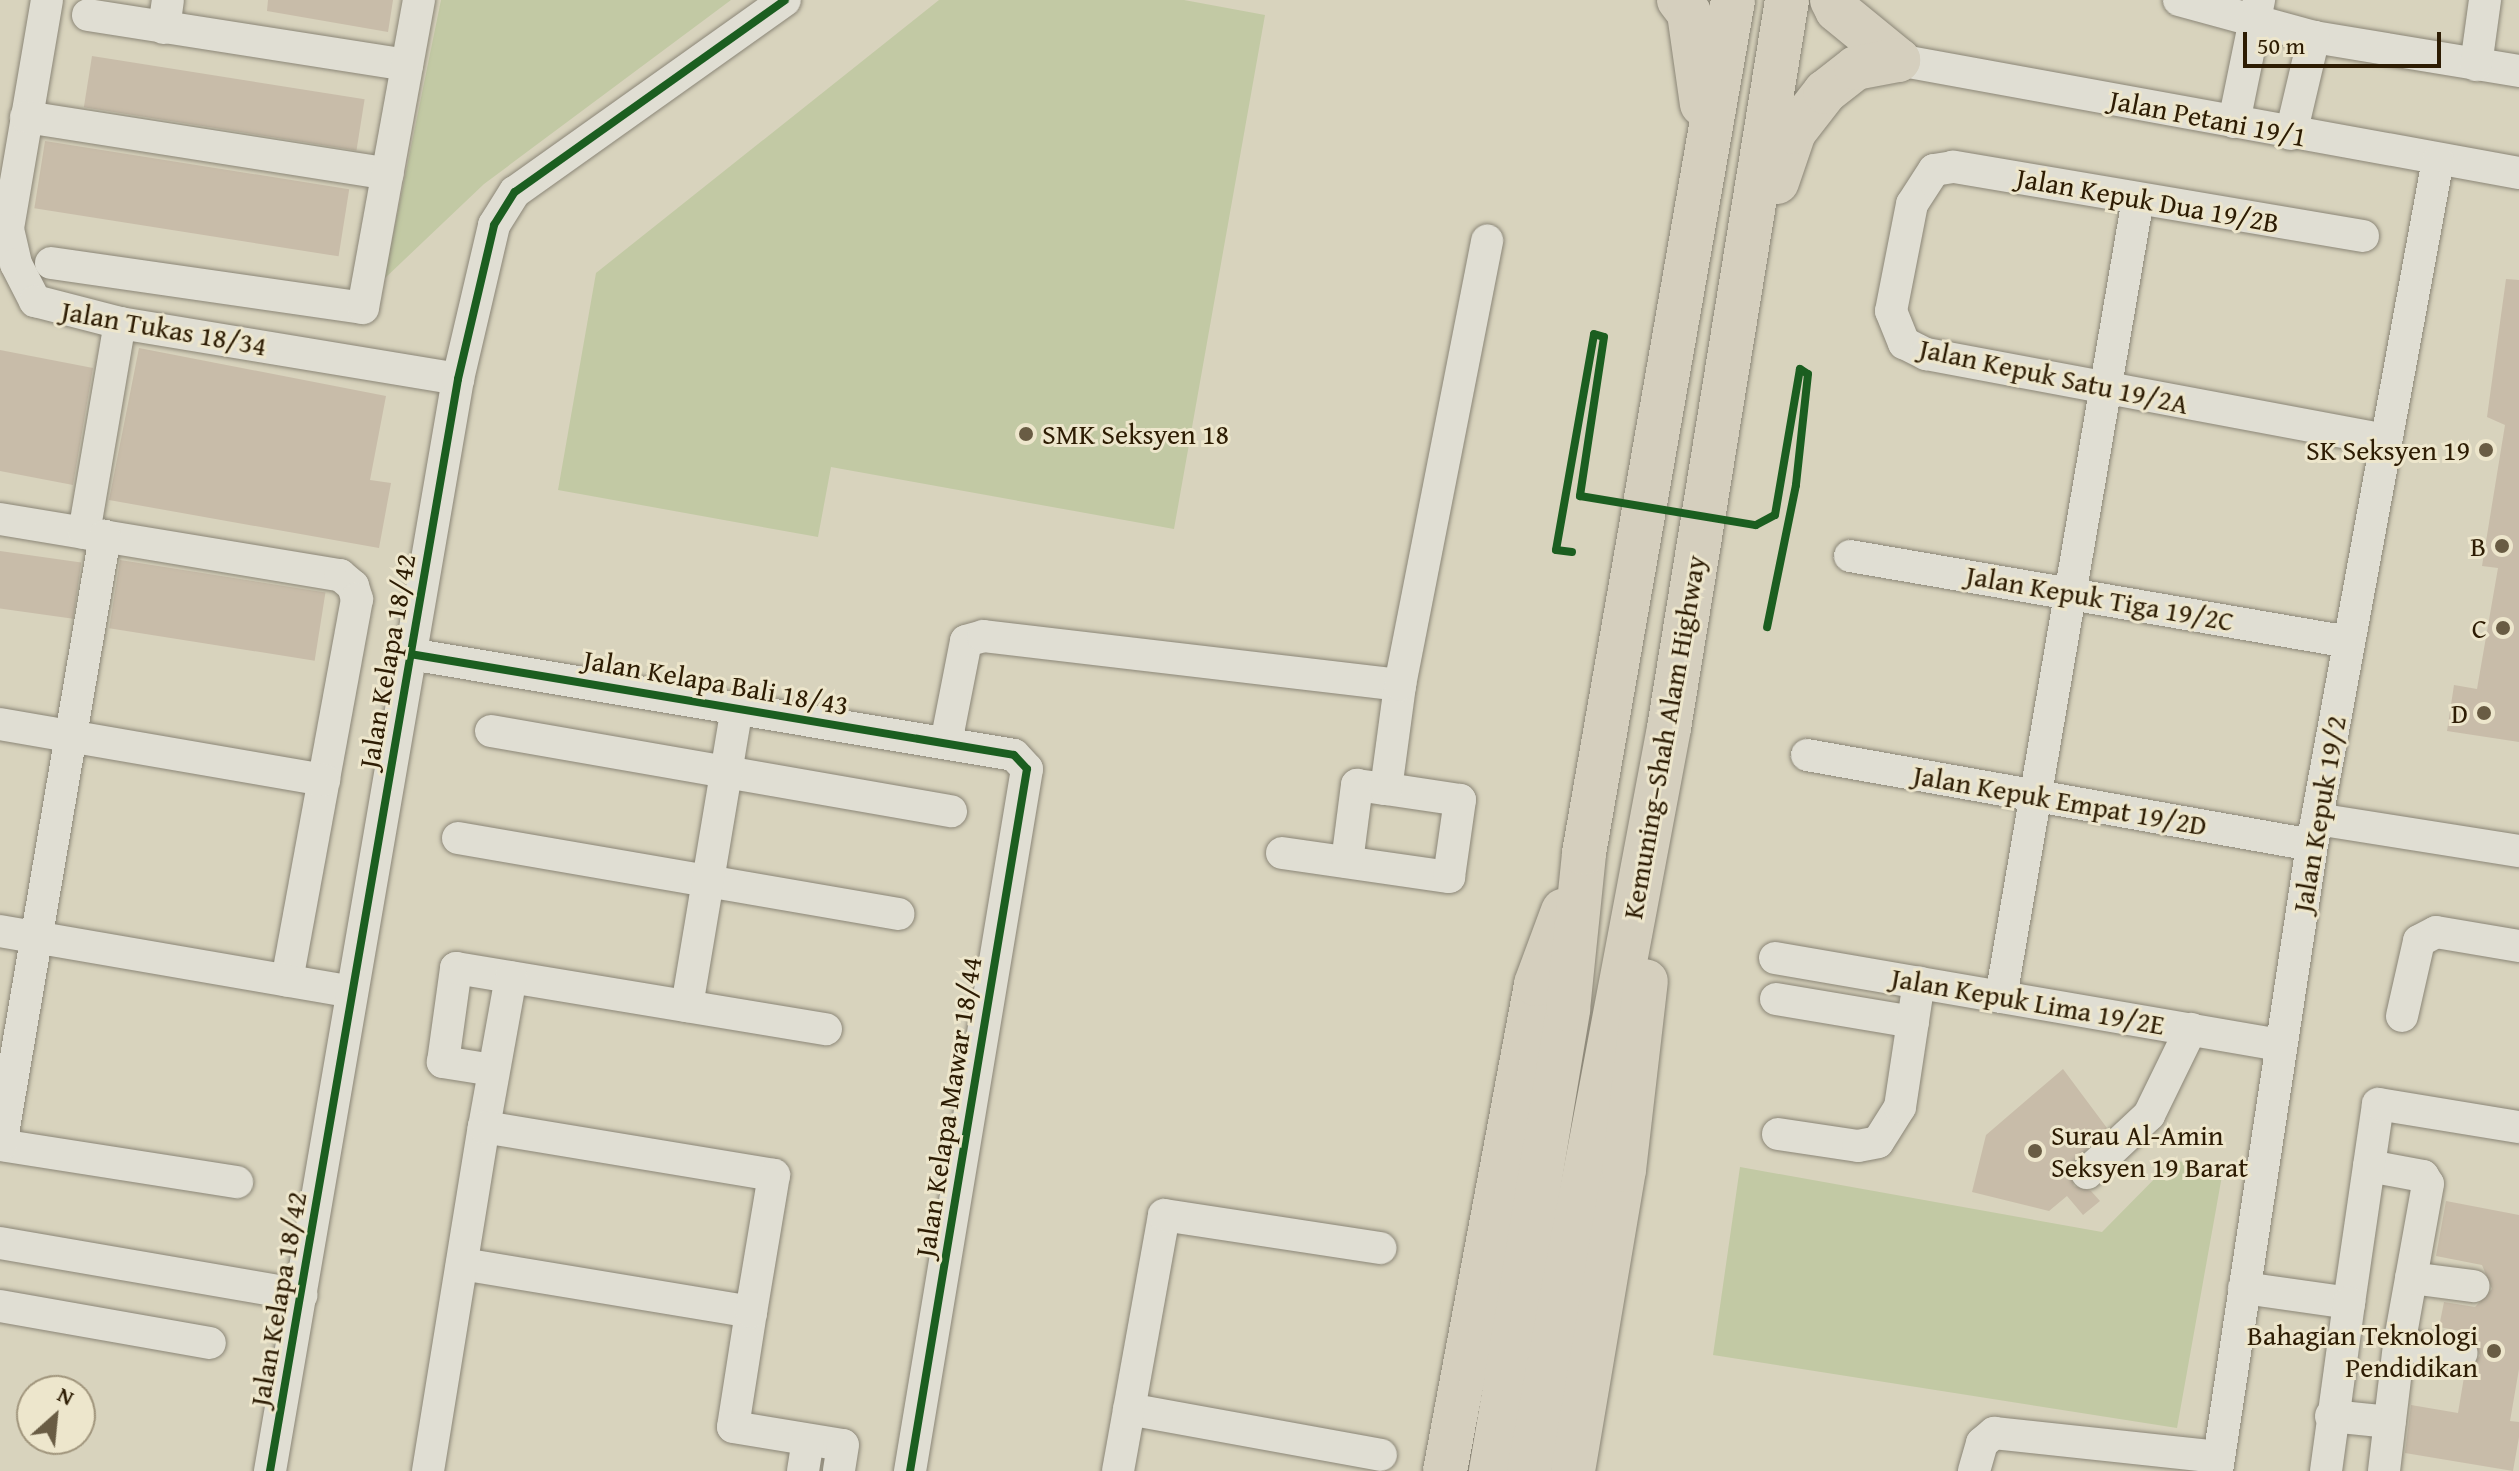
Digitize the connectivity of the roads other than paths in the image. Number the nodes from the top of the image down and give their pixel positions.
1 (47, 0) edge
2 (419, 0) edge
3 (785, 0) edge
4 (1679, 0) edge
5 (1733, 0) edge
6 (1787, 0) edge
7 (1832, 0) edge
8 (2179, 0) edge
9 (2485, 0) edge
10 (2256, 10) edge
11 (166, 14) edge
12 (88, 15) dead end
13 (2314, 37) junction
14 (1898, 60) junction
15 (407, 65) junction
16 (2476, 65) junction
17 (2519, 71) edge
18 (26, 117) junction
19 (2234, 122) junction
20 (2291, 134) junction
21 (1707, 142) junction
22 (2438, 160) junction
23 (1934, 170) joint
24 (2519, 173) edge
25 (388, 174) junction
26 (2138, 199) junction
27 (2363, 236) dead end
28 (1487, 240) dead end
29 (51, 263) dead end
30 (1745, 275) junction
31 (120, 323) junction
32 (458, 379) junction
33 (2105, 390) junction
34 (2386, 440) junction
35 (0, 519) edge
36 (94, 534) junction
37 (1850, 556) dead end
38 (2071, 592) junction
39 (2349, 642) junction
40 (410, 654) junction
41 (1400, 685) junction
42 (737, 708) junction
43 (0, 724) edge
44 (1669, 728) junction
45 (491, 731) dead end
46 (71, 736) junction
47 (946, 743) junction
48 (1014, 755) joint
49 (1807, 755) dead end
50 (726, 772) junction
51 (324, 780) junction
52 (1386, 789) junction
53 (2035, 796) junction
54 (951, 811) dead end
55 (2314, 832) junction
56 (458, 838) dead end
57 (2519, 851) edge
58 (1282, 853) dead end
59 (1584, 853) junction
60 (1347, 862) junction
61 (708, 882) junction
62 (898, 914) dead end
63 (0, 931) edge
64 (37, 937) junction
65 (2519, 946) edge
66 (1775, 958) dead end
67 (511, 977) junction
68 (287, 981) junction
69 (1919, 982) junction
70 (352, 992) junction
71 (2001, 997) junction
72 (1776, 999) dead end
73 (687, 1006) junction
74 (2402, 1016) dead end
75 (1913, 1022) junction
76 (826, 1029) dead end
77 (2191, 1029) junction
78 (2280, 1045) junction
79 (493, 1070) junction
80 (484, 1127) junction
81 (2519, 1127) edge
82 (1778, 1134) dead end
83 (1, 1145) edge
84 (2369, 1166) junction
85 (2087, 1173) dead end
86 (237, 1182) dead end
87 (0, 1243) edge
88 (1380, 1248) dead end
89 (462, 1264) junction
90 (2411, 1278) junction
91 (2473, 1286) dead end
92 (2244, 1288) junction
93 (302, 1295) junction
94 (2349, 1303) junction
95 (0, 1306) edge
96 (751, 1312) junction
97 (210, 1343) dead end
98 (2399, 1345) junction
99 (2461, 1353) dead end
100 (1129, 1409) junction
101 (2331, 1416) junction
102 (2390, 1422) junction
103 (806, 1455) edge
104 (1381, 1455) dead end
105 (2218, 1464) edge
106 (270, 1471) edge
107 (428, 1471) edge
108 (839, 1471) edge
109 (910, 1471) edge
110 (1118, 1471) edge
111 (1445, 1471) edge
112 (1491, 1471) edge
113 (1529, 1471) edge
114 (1573, 1471) edge
115 (1974, 1471) edge
116 (2326, 1471) edge
117 (2384, 1471) edge

1 - 18 street, Jalan Tukas 18/34
2 - 15 street
3 - 32 street, Jalan Kelapa 18/42
4 - 21 highway
5 - 21 highway, Kemuning–Shah Alam Highway
6 - 30 highway, Kemuning–Shah Alam Highway
7 - 14 highway
8 - 10 street
9 - 16 street
10 - 13 street
10 - 19 street
11 - 12 street
11 - 15 street
13 - 16 street
13 - 20 street
14 - 19 street, Jalan Petani 19/1
14 - 30 highway
15 - 25 street
16 - 17 street
18 - 25 street
18 - 31 street, Jalan Tukas 18/34
19 - 20 street, Jalan Petani 19/1
20 - 22 street, Jalan Petani 19/1
21 - 59 highway, Kemuning–Shah Alam Highway
22 - 24 street, Jalan Petani 19/1
22 - 34 street, Jalan Kepuk 19/2
23 - 26 street, Jalan Kepuk Dua 19/2B
23 - 33 street, Jalan Kepuk Satu 19/2A
25 - 29 street
26 - 27 street, Jalan Kepuk Dua 19/2B
26 - 33 street
28 - 41 street
30 - 44 highway, Kemuning–Shah Alam Highway
31 - 32 street, Jalan Tukas 18/34
31 - 36 street
32 - 40 street, Jalan Kelapa 18/42
33 - 34 street, Jalan Kepuk Satu 19/2A
33 - 38 street
34 - 39 street, Jalan Kepuk 19/2
35 - 36 street
36 - 46 street
36 - 51 street
37 - 38 street, Jalan Kepuk Tiga 19/2C
38 - 39 street, Jalan Kepuk Tiga 19/2C
38 - 53 street
39 - 55 street, Jalan Kepuk 19/2
40 - 42 street, Jalan Kelapa Bali 18/43
40 - 70 street, Jalan Kelapa 18/42
41 - 47 street
41 - 52 street
42 - 47 street, Jalan Kelapa Bali 18/43
42 - 50 street
43 - 46 street
44 - 113 highway, Kemuning–Shah Alam Highway
44 - 114 highway
45 - 50 street
46 - 51 street
46 - 64 street
47 - 48 street, Jalan Kelapa Bali 18/43
48 - 109 street, Jalan Kelapa Mawar 18/44
49 - 53 street, Jalan Kepuk Empat 19/2D
50 - 54 street
50 - 61 street
51 - 68 street
52 - 60 street
52 - 60 street
53 - 55 street, Jalan Kepuk Empat 19/2D
53 - 71 street
55 - 57 street, Jalan Kepuk Empat 19/2D
55 - 78 street, Jalan Kepuk 19/2
56 - 61 street
58 - 60 street
59 - 111 highway
59 - 112 highway, Kemuning–Shah Alam Highway
61 - 62 street
61 - 73 street
63 - 64 street
64 - 68 street
64 - 83 street
65 - 74 street
66 - 69 street, Jalan Kepuk Lima 19/2E
67 - 73 street
67 - 79 street
67 - 79 street
68 - 70 street
69 - 71 street, Jalan Kepuk Lima 19/2E
69 - 75 street
70 - 93 street, Jalan Kelapa 18/42
71 - 77 street, Jalan Kepuk Lima 19/2E
72 - 75 street
73 - 76 street
75 - 82 street
77 - 78 street, Jalan Kepuk Lima 19/2E
77 - 85 street
78 - 92 street, Jalan Kepuk 19/2
79 - 80 street
80 - 89 street
80 - 96 street
81 - 84 street
83 - 86 street
84 - 90 street
84 - 94 street
87 - 93 street
88 - 100 street
89 - 96 street
89 - 107 street
90 - 91 street
90 - 98 street
92 - 94 street
92 - 105 street, Jalan Kepuk 19/2
93 - 106 street, Jalan Kelapa 18/42
94 - 101 street
95 - 97 street
96 - 103 street
98 - 99 street
98 - 102 street
100 - 104 street
100 - 110 street
101 - 102 street
101 - 116 street
102 - 117 street
103 - 108 street
105 - 115 street

